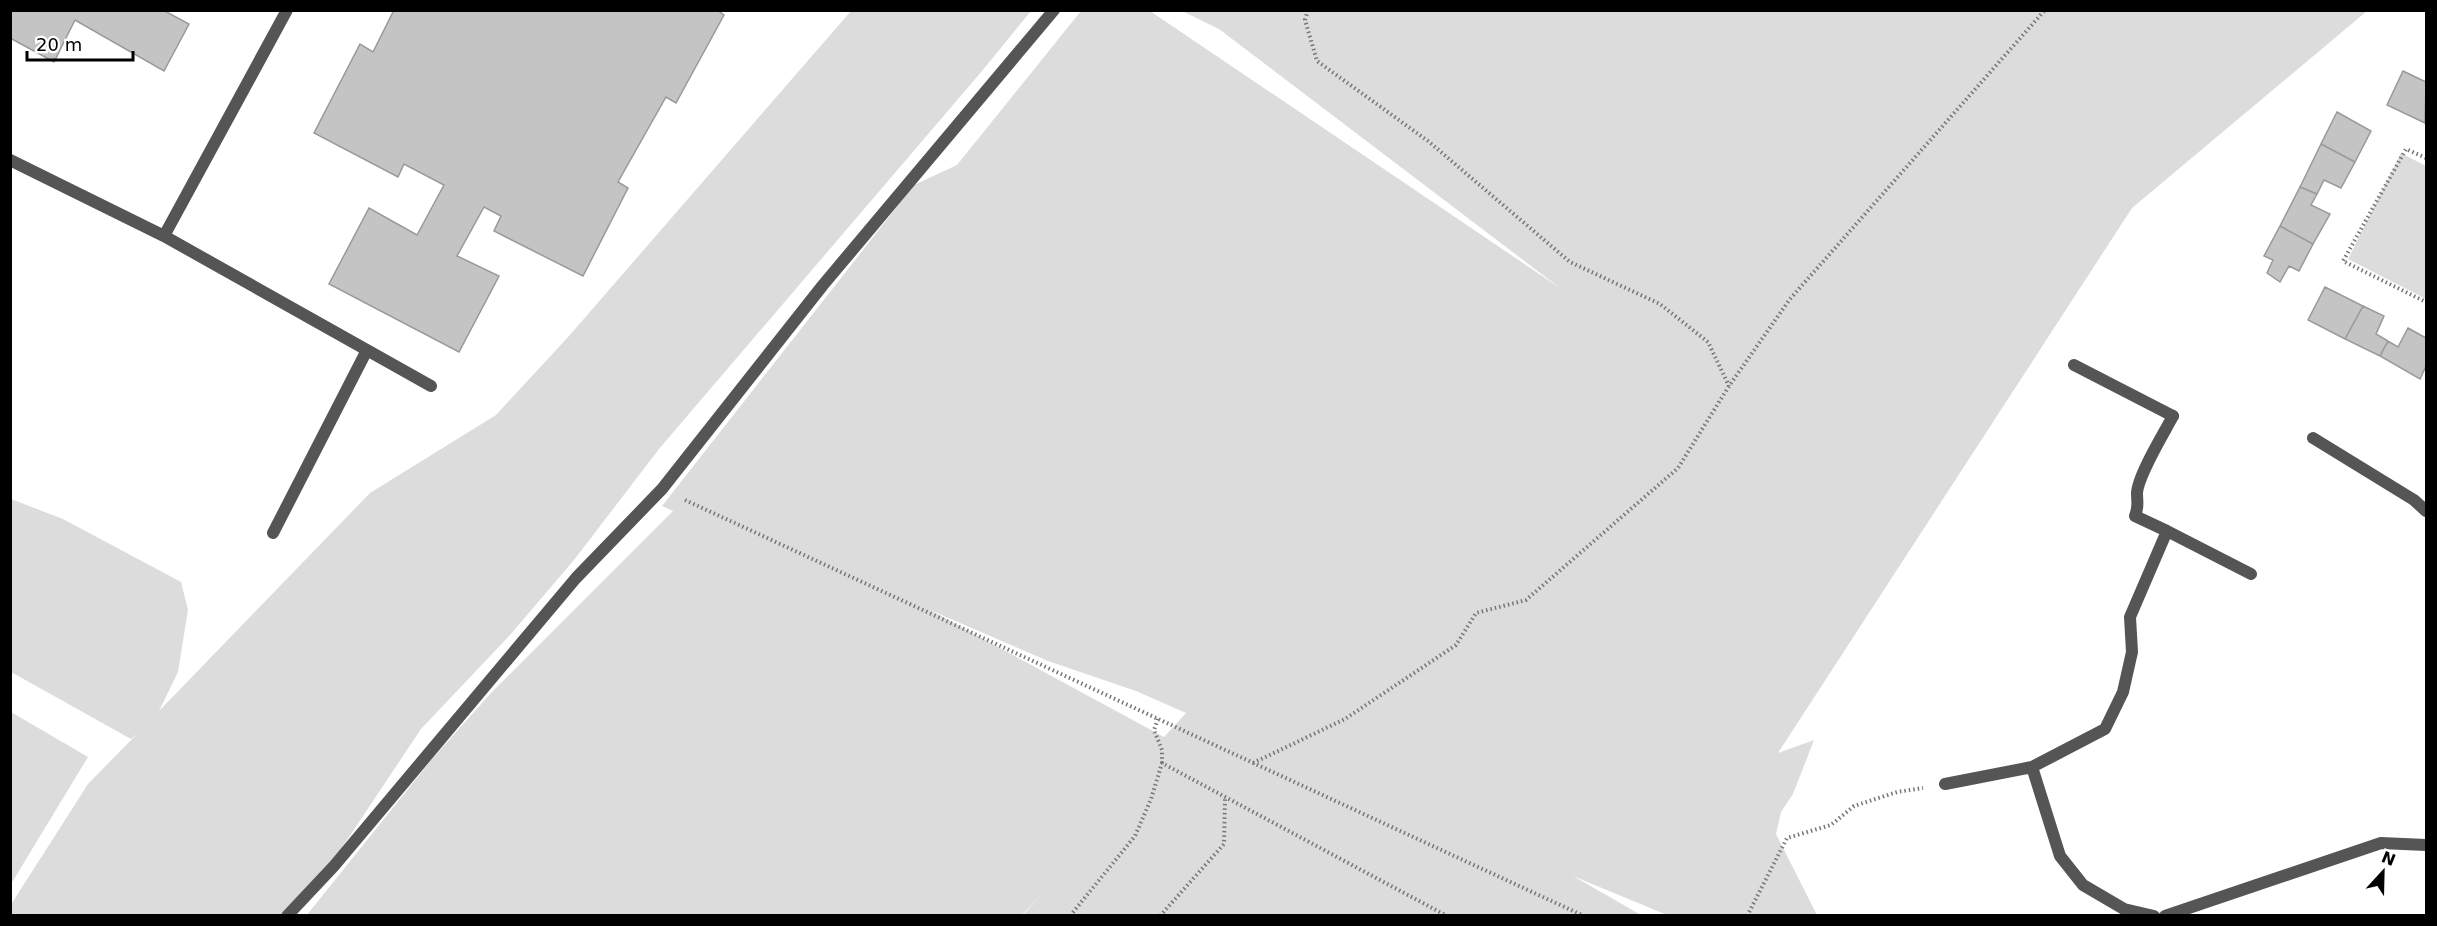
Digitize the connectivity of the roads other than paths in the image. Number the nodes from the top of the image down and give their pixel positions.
1 (287, 10) edge
2 (1054, 10) edge
3 (10, 160) edge
4 (164, 236) junction
5 (367, 350) junction
6 (2074, 364) dead end
7 (431, 386) dead end
8 (2313, 438) dead end
9 (2427, 511) edge
10 (2167, 531) junction
11 (273, 533) dead end
12 (2251, 574) dead end
13 (2032, 767) junction
14 (1945, 784) road end
15 (2427, 845) edge
16 (287, 915) edge
17 (2154, 915) edge
18 (2165, 915) edge

1 - 4 street
2 - 16 street
3 - 4 street
4 - 5 street
5 - 7 street
5 - 11 street
6 - 10 street
8 - 9 street
10 - 12 street
10 - 13 street
13 - 14 street
13 - 17 street
15 - 18 street

